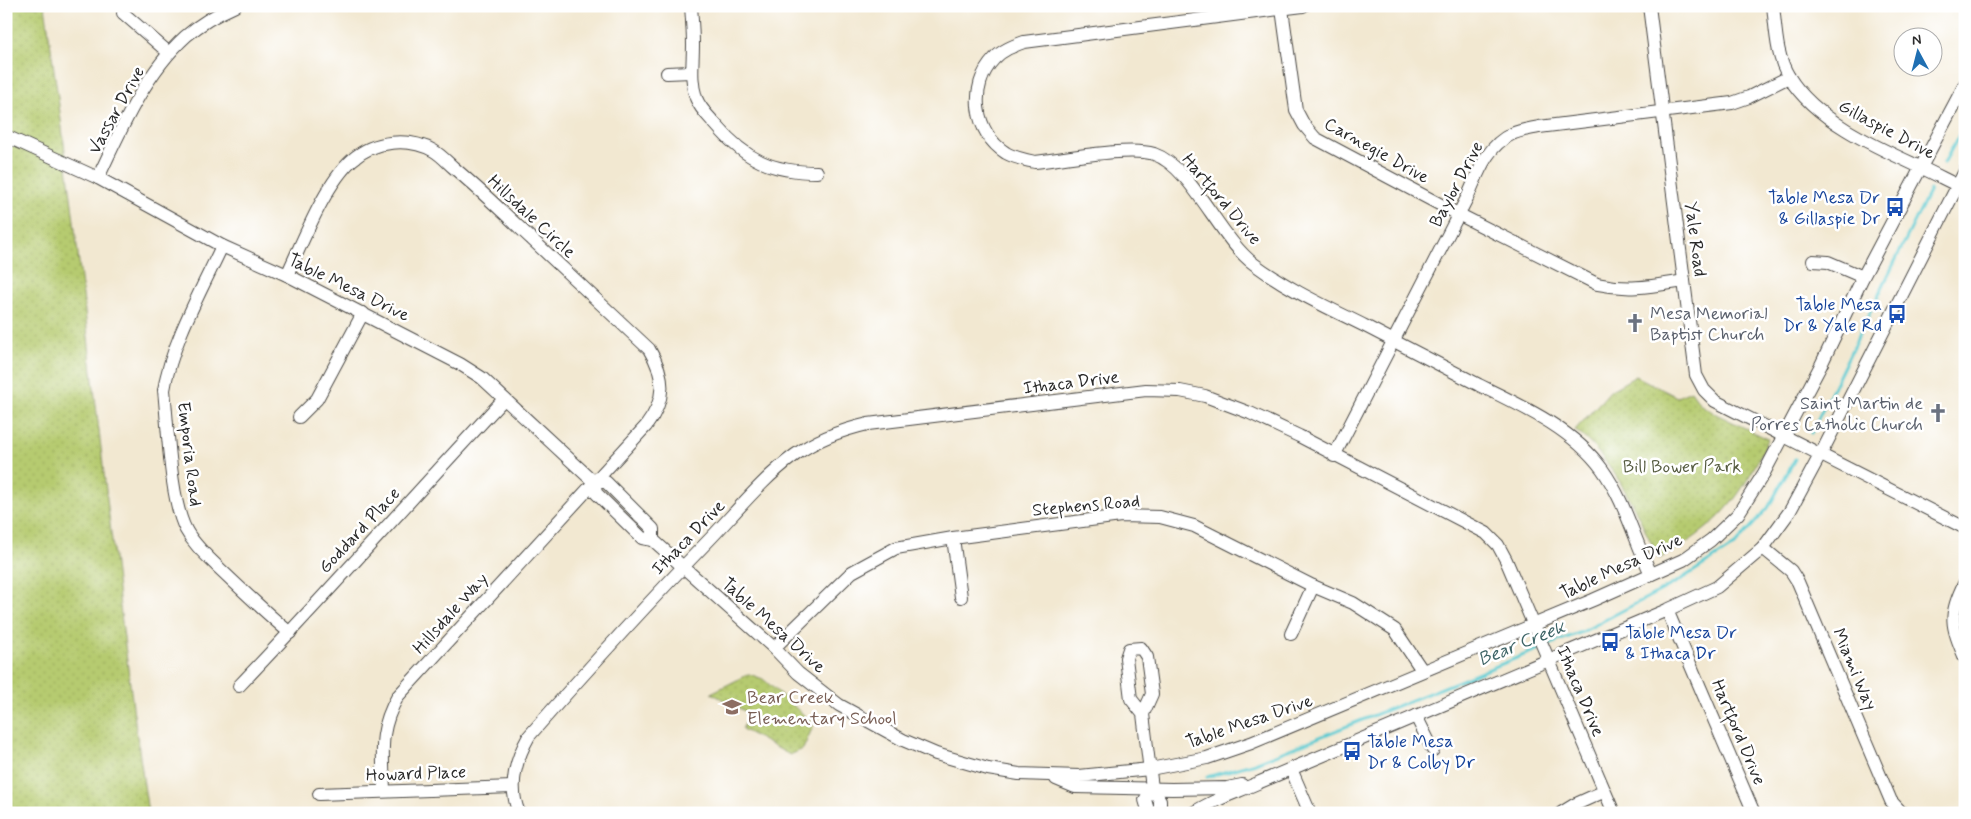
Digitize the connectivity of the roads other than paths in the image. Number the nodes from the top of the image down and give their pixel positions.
1 (236, 6) edge
2 (691, 6) edge
3 (1302, 6) edge
4 (1649, 6) edge
5 (1773, 6) edge
6 (1282, 9) junction
7 (123, 13) dead end
8 (170, 53) junction
9 (691, 72) junction
10 (667, 73) dead end
11 (1788, 77) junction
12 (1965, 84) edge
13 (1662, 112) junction
14 (6, 136) edge
15 (1920, 167) junction
16 (1965, 171) edge
17 (818, 172) dead end
18 (98, 178) junction
19 (1961, 188) edge
20 (1458, 214) junction
21 (222, 246) junction
22 (1813, 261) dead end
23 (287, 275) junction
24 (1863, 277) junction
25 (1684, 281) junction
26 (364, 313) junction
27 (1393, 341) junction
28 (504, 399) junction
29 (299, 417) dead end
30 (1784, 435) junction
31 (1821, 454) junction
32 (1334, 456) junction
33 (594, 482) junction
34 (1965, 528) edge
35 (953, 538) junction
36 (1763, 548) junction
37 (684, 566) junction
38 (1651, 574) junction
39 (1965, 582) edge
40 (1313, 586) junction
41 (961, 597) dead end
42 (1667, 610) junction
43 (1537, 629) junction
44 (290, 633) junction
45 (1291, 634) dead end
46 (774, 648) junction
47 (1546, 655) junction
48 (1965, 658) edge
49 (1422, 670) junction
50 (239, 686) dead end
51 (1143, 714) dead end
52 (1416, 716) junction
53 (1433, 750) dead end
54 (1291, 769) junction
55 (1150, 770) junction
56 (1049, 776) junction
57 (1260, 782) junction
58 (513, 787) junction
59 (1152, 788) junction
60 (384, 791) junction
61 (1605, 792) junction
62 (319, 794) dead end
63 (519, 813) edge
64 (1149, 813) edge
65 (1160, 813) edge
66 (1193, 813) edge
67 (1310, 813) edge
68 (1562, 813) edge
69 (1614, 813) edge
70 (1754, 813) edge
71 (1902, 813) edge

1 - 8 street, Vassar Drive
2 - 9 street
3 - 6 street, Hartford Drive
4 - 13 street, Yale Road
5 - 11 street, Gillaspie Drive
6 - 20 street, Carnegie Drive
6 - 27 street, Hartford Drive
7 - 8 street
8 - 18 street, Vassar Drive
9 - 10 street
9 - 17 street
11 - 13 street, Baylor Drive
11 - 15 street, Gillaspie Drive
12 - 15 street, Table Mesa Drive
13 - 20 street, Baylor Drive
13 - 25 street, Yale Road
14 - 18 street, Table Mesa Drive
15 - 19 street, Gillaspie Drive
15 - 24 street, Table Mesa Drive
16 - 19 street, Table Mesa Drive
18 - 21 street, Table Mesa Drive
19 - 31 street, Table Mesa Drive
20 - 25 street, Carnegie Drive
20 - 27 street, Baylor Drive
21 - 23 street, Table Mesa Drive
21 - 44 street, Emporia Road
22 - 24 street
23 - 26 street, Table Mesa Drive
23 - 33 street, Hillsdale Circle
24 - 30 street, Table Mesa Drive
25 - 30 street, Yale Road
26 - 28 street, Table Mesa Drive
26 - 29 street
27 - 32 street, Baylor Drive
27 - 38 street, Hartford Drive
28 - 33 street, Table Mesa Drive
28 - 44 street, Goddard Place
30 - 31 street, Yale Road
30 - 38 street, Table Mesa Drive
31 - 34 street, Yale Road
31 - 36 street, Table Mesa Drive
32 - 37 street, Ithaca Drive
32 - 43 street, Ithaca Drive
33 - 37 street, Table Mesa Drive
33 - 60 street, Hillsdale Way
35 - 40 street, Stephens Road
35 - 41 street
35 - 46 street, Stephens Road
36 - 42 street, Table Mesa Drive
36 - 71 street, Miami Way
37 - 46 street, Table Mesa Drive
37 - 58 street, Ithaca Drive
38 - 43 street, Table Mesa Drive
39 - 48 street
40 - 45 street
40 - 49 street, Stephens Road
42 - 47 street, Table Mesa Drive
42 - 70 street, Hartford Drive
43 - 47 street, Ithaca Drive
43 - 49 street, Table Mesa Drive
44 - 50 street, Goddard Place
46 - 56 street, Table Mesa Drive
47 - 52 street, Table Mesa Drive
47 - 61 street, Ithaca Drive
49 - 55 street, Table Mesa Drive
51 - 55 street
52 - 53 street
52 - 54 street, Table Mesa Drive
54 - 57 street, Table Mesa Drive
54 - 67 street
55 - 56 street, Table Mesa Drive
55 - 59 street
56 - 59 street, Table Mesa Drive
57 - 59 street, Table Mesa Drive
57 - 66 street, Table Mesa Drive
58 - 60 street, Howard Place
58 - 63 street, Ithaca Drive
59 - 64 street
59 - 65 street
60 - 62 street, Howard Place
61 - 68 street
61 - 69 street, Ithaca Drive

